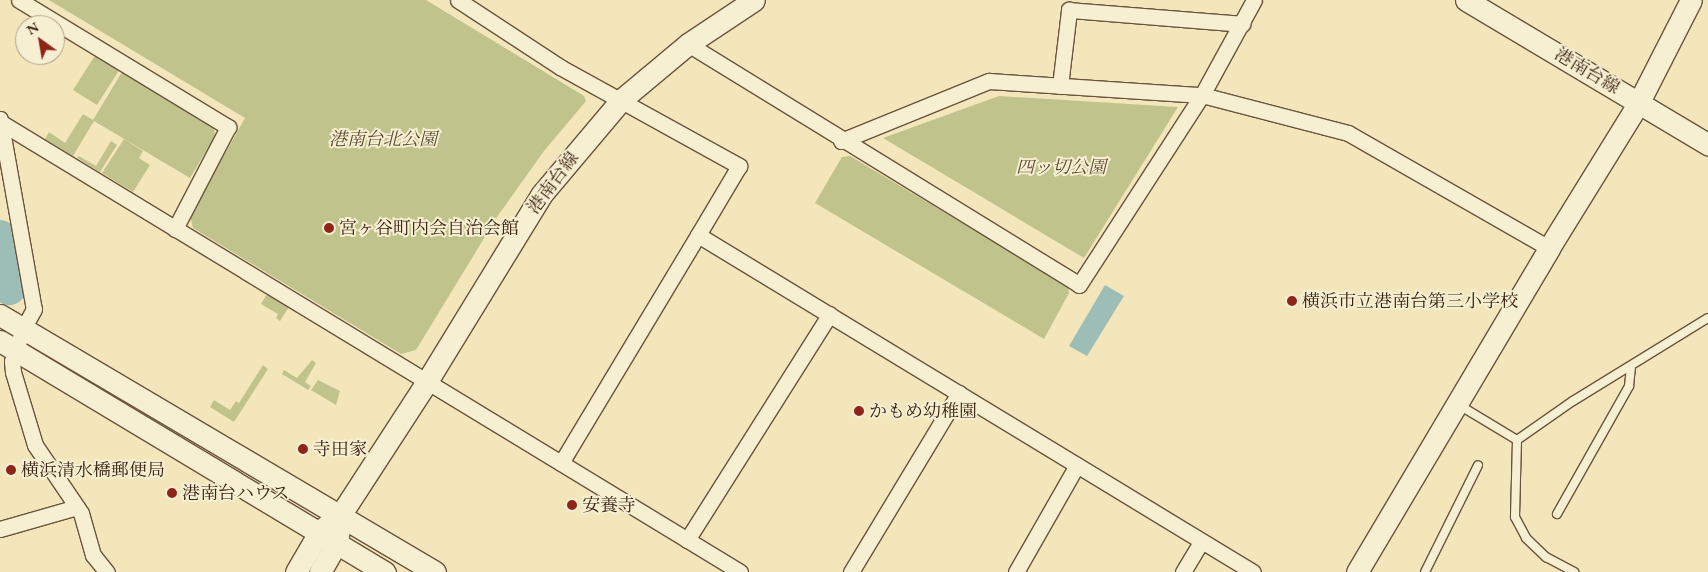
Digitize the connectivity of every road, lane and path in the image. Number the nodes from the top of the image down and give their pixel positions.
1 (19, 0) edge
2 (458, 0) edge
3 (754, 0) edge
4 (1254, 0) edge
5 (1691, 0) edge
6 (1475, 2) edge
7 (1242, 24) junction
8 (688, 44) junction
9 (1060, 86) junction
10 (1202, 95) junction
11 (621, 100) junction
12 (1639, 102) junction
13 (0, 121) edge
14 (841, 141) junction
15 (1708, 144) edge
16 (175, 229) junction
17 (698, 234) junction
18 (1549, 248) junction
19 (830, 314) junction
20 (0, 315) edge
21 (1708, 318) edge
22 (23, 329) junction
23 (9, 346) edge
24 (1631, 366) junction
25 (7, 370) edge
26 (426, 383) junction
27 (959, 393) junction
28 (1456, 403) junction
29 (1517, 440) junction
30 (561, 463) junction
31 (1478, 465) dead end
32 (1077, 466) junction
33 (76, 507) junction
34 (341, 514) junction
35 (1557, 514) dead end
36 (0, 530) edge
37 (329, 537) junction
38 (687, 540) junction
39 (1201, 542) junction
40 (107, 572) edge
41 (296, 572) edge
42 (320, 572) edge
43 (385, 572) edge
44 (435, 572) edge
45 (740, 572) edge
46 (851, 572) edge
47 (1016, 572) edge
48 (1183, 572) edge
49 (1253, 572) edge
50 (1357, 572) edge
51 (1425, 572) edge
52 (1574, 572) edge

1 - 16 street
2 - 11 street
3 - 8 street, 港南台線
4 - 7 street
5 - 12 street
6 - 12 street, 港南台線
7 - 9 street
7 - 10 street
8 - 11 street, 港南台線
8 - 14 street
9 - 10 street
9 - 14 street
10 - 14 street
10 - 18 street
11 - 17 street
11 - 26 street, 港南台線
12 - 15 street, 港南台線
12 - 18 street
13 - 16 street
13 - 22 street
16 - 26 street
17 - 19 street
17 - 30 street
18 - 28 street
19 - 27 street
19 - 38 street
20 - 22 street
21 - 24 lane
22 - 23 street
22 - 34 street
23 - 25 street
23 - 37 street
24 - 29 lane
24 - 35 lane
25 - 33 street
26 - 30 street
26 - 34 street, 港南台線
27 - 32 street
27 - 46 street
28 - 29 lane
28 - 50 street
29 - 52 lane
30 - 38 street
31 - 51 lane
32 - 39 street
32 - 47 street
33 - 36 street
33 - 40 street
34 - 37 street, 港南台線
34 - 44 street
37 - 41 street
37 - 42 street
37 - 43 street
38 - 45 street
39 - 48 street
39 - 49 street

